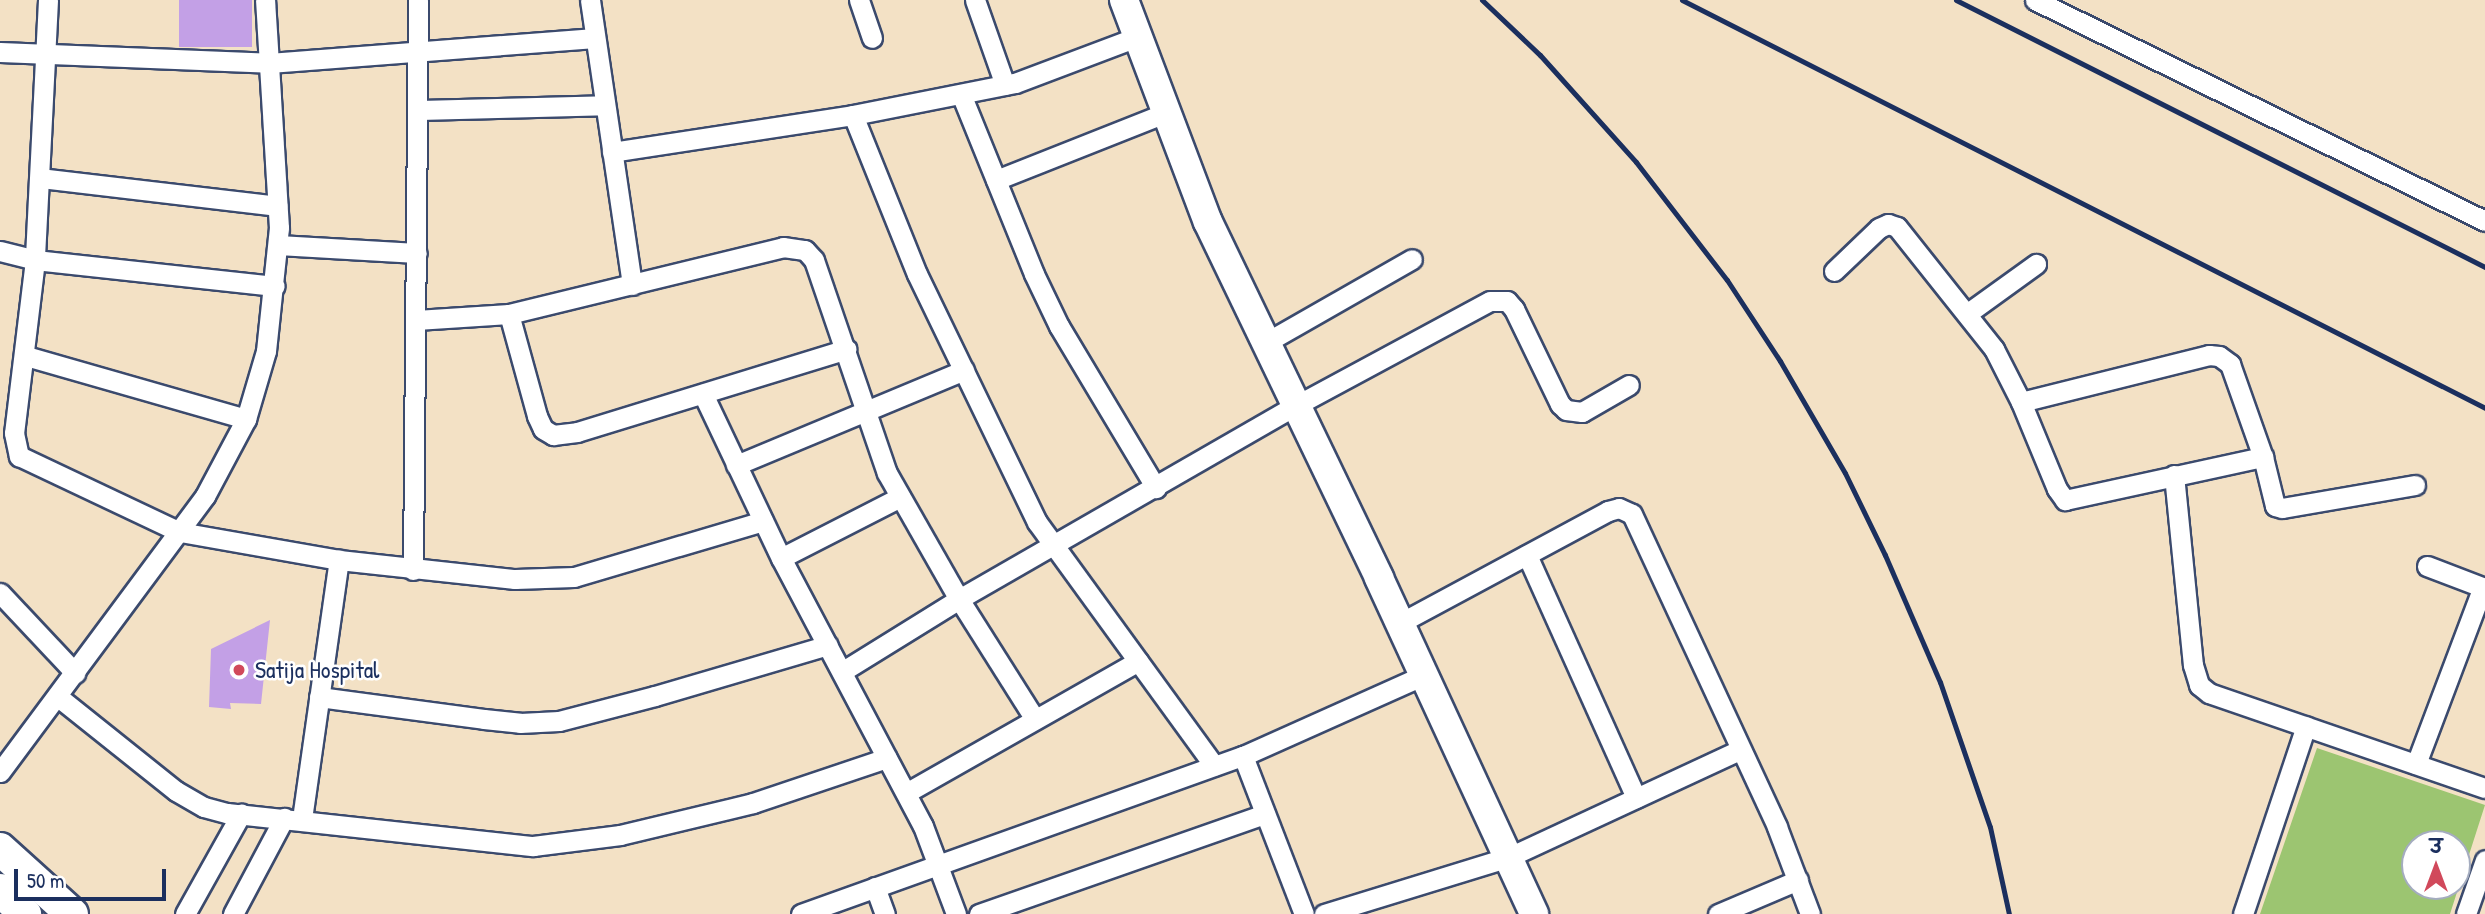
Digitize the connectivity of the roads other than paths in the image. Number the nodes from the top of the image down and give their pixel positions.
1 (48, 0) edge
2 (265, 0) edge
3 (418, 0) edge
4 (590, 0) edge
5 (859, 0) edge
6 (975, 0) edge
7 (1124, 0) edge
8 (2035, 0) edge
9 (1137, 37) junction
10 (595, 38) junction
11 (872, 38) dead end
12 (417, 50) junction
13 (0, 52) edge
14 (44, 53) junction
15 (269, 63) junction
16 (1005, 85) junction
17 (961, 94) junction
18 (605, 105) junction
19 (419, 110) junction
20 (1166, 113) junction
21 (853, 115) junction
22 (612, 152) junction
23 (40, 178) junction
24 (996, 180) junction
25 (277, 206) junction
26 (2485, 221) edge
27 (278, 245) junction
28 (0, 251) edge
29 (417, 253) junction
30 (1412, 258) dead end
31 (35, 260) junction
32 (2036, 264) dead end
33 (1835, 271) dead end
34 (632, 285) junction
35 (275, 286) junction
36 (1968, 313) junction
37 (509, 314) junction
38 (416, 320) junction
39 (1265, 343) junction
40 (847, 349) junction
41 (26, 356) junction
42 (964, 370) junction
43 (1629, 385) dead end
44 (703, 394) junction
45 (2021, 402) junction
46 (1295, 407) junction
47 (866, 411) junction
48 (246, 419) junction
49 (2263, 457) junction
50 (736, 465) junction
51 (2174, 475) junction
52 (2415, 485) dead end
53 (1156, 488) junction
54 (900, 497) junction
55 (763, 522) junction
56 (180, 532) junction
57 (1055, 546) junction
58 (1527, 555) junction
59 (781, 558) junction
60 (339, 560) junction
61 (2427, 566) dead end
62 (413, 570) junction
63 (2484, 587) edge
64 (0, 593) edge
65 (959, 598) junction
66 (1400, 623) junction
67 (828, 645) junction
68 (1138, 661) junction
69 (843, 671) junction
70 (75, 673) junction
71 (1424, 674) junction
72 (57, 696) junction
73 (319, 697) junction
74 (1035, 719) junction
75 (2306, 726) junction
76 (1740, 750) junction
77 (1242, 756) junction
78 (887, 758) junction
79 (2416, 764) junction
80 (1214, 766) junction
81 (0, 772) edge
82 (2485, 788) edge
83 (906, 793) junction
84 (1636, 798) junction
85 (240, 814) junction
86 (1265, 814) junction
87 (293, 819) junction
88 (0, 849) edge
89 (1509, 857) junction
90 (2485, 860) edge
91 (937, 864) junction
92 (1798, 880) junction
93 (875, 887) junction
94 (0, 890) edge
95 (1375, 907) edge
96 (25, 914) edge
97 (72, 914) edge
98 (185, 914) edge
99 (233, 914) edge
100 (801, 914) edge
101 (885, 914) edge
102 (956, 914) edge
103 (979, 914) edge
104 (1304, 914) edge
105 (1324, 914) edge
106 (1534, 914) edge
107 (1718, 914) edge
108 (1810, 914) edge
109 (2243, 914) edge
110 (2466, 914) edge

1 - 14 street
2 - 15 street
3 - 12 street
4 - 10 street
5 - 11 street
6 - 16 street
7 - 9 street
8 - 26 street
9 - 16 street
9 - 20 street
10 - 12 street
10 - 18 street
12 - 15 street
12 - 19 street
13 - 14 street
14 - 15 street
14 - 23 street
15 - 25 street
16 - 17 street
17 - 21 street
17 - 24 street
18 - 19 street
18 - 22 street
19 - 29 street
20 - 24 street
20 - 39 street
21 - 22 street
21 - 42 street
22 - 34 street
23 - 25 street
23 - 31 street
24 - 53 street
25 - 27 street
27 - 29 street
27 - 35 street
28 - 31 street
29 - 38 street
30 - 39 street
31 - 35 street
31 - 41 street
32 - 36 street
33 - 36 street
34 - 37 street
34 - 40 street
35 - 48 street
36 - 45 street
37 - 38 street
37 - 44 street
38 - 62 street
39 - 46 street
40 - 44 street
40 - 47 street
41 - 48 street
41 - 56 street
42 - 47 street
42 - 57 street
43 - 46 street
44 - 50 street
45 - 49 street
45 - 51 street
46 - 53 street
46 - 66 street
47 - 50 street
47 - 54 street
48 - 56 street
49 - 51 street
49 - 52 street
50 - 55 street
51 - 75 street
53 - 57 street
54 - 59 street
54 - 65 street
55 - 59 street
55 - 62 street
56 - 60 street
56 - 70 street
57 - 65 street
57 - 68 street
58 - 66 street
58 - 76 street
58 - 84 street
59 - 67 street
60 - 62 street
60 - 73 street
61 - 63 street
63 - 79 street
64 - 70 street
65 - 69 street
65 - 74 street
66 - 71 street
67 - 69 street
67 - 73 street
68 - 74 street
68 - 80 street
69 - 78 street
70 - 72 street
71 - 77 street
71 - 89 street
72 - 81 street
72 - 85 street
73 - 87 street
74 - 83 street
75 - 79 street
75 - 109 street
76 - 84 street
76 - 92 street
77 - 80 street
77 - 86 street
78 - 83 street
78 - 87 street
79 - 82 street
80 - 91 street
83 - 91 street
84 - 89 street
85 - 87 street
85 - 98 street
86 - 103 street
86 - 104 street
87 - 99 street
88 - 97 main road
89 - 95 street
89 - 106 street
90 - 110 street
91 - 93 street
91 - 102 street
92 - 107 street
92 - 108 street
93 - 100 street
93 - 101 street
94 - 96 main road
95 - 105 street

